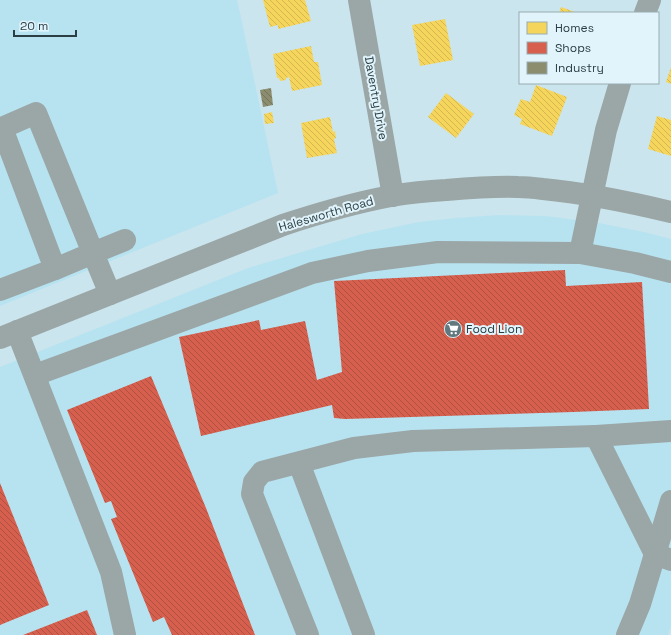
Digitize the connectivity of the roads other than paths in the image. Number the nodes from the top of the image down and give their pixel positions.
1 (359, 0) edge
2 (650, 0) edge
3 (645, 12) edge
4 (620, 84) edge
5 (1, 128) edge
6 (393, 196) junction
7 (592, 196) junction
8 (671, 212) edge
9 (125, 240) dead end
10 (93, 253) junction
11 (580, 253) junction
12 (55, 269) junction
13 (671, 272) edge
14 (0, 290) edge
15 (110, 294) junction
16 (9, 334) edge
17 (35, 375) junction
18 (671, 431) edge
19 (596, 436) junction
20 (299, 462) junction
21 (671, 501) edge
22 (663, 557) edge
23 (125, 635) edge
24 (308, 635) edge
25 (364, 635) edge
26 (627, 635) edge

1 - 6 street, Daventry Drive
2 - 3 street
4 - 7 street
5 - 10 street
5 - 12 street
6 - 7 street, Halesworth Road
6 - 15 street, Halesworth Road
7 - 8 street, Halesworth Road
7 - 11 street
9 - 10 street
10 - 12 street
10 - 15 street
11 - 13 street
11 - 17 street
12 - 14 street
15 - 16 street, Halesworth Road
16 - 17 street
17 - 23 street
18 - 19 street
19 - 20 street
19 - 22 street
20 - 24 street
20 - 25 street
21 - 22 street
22 - 26 street

